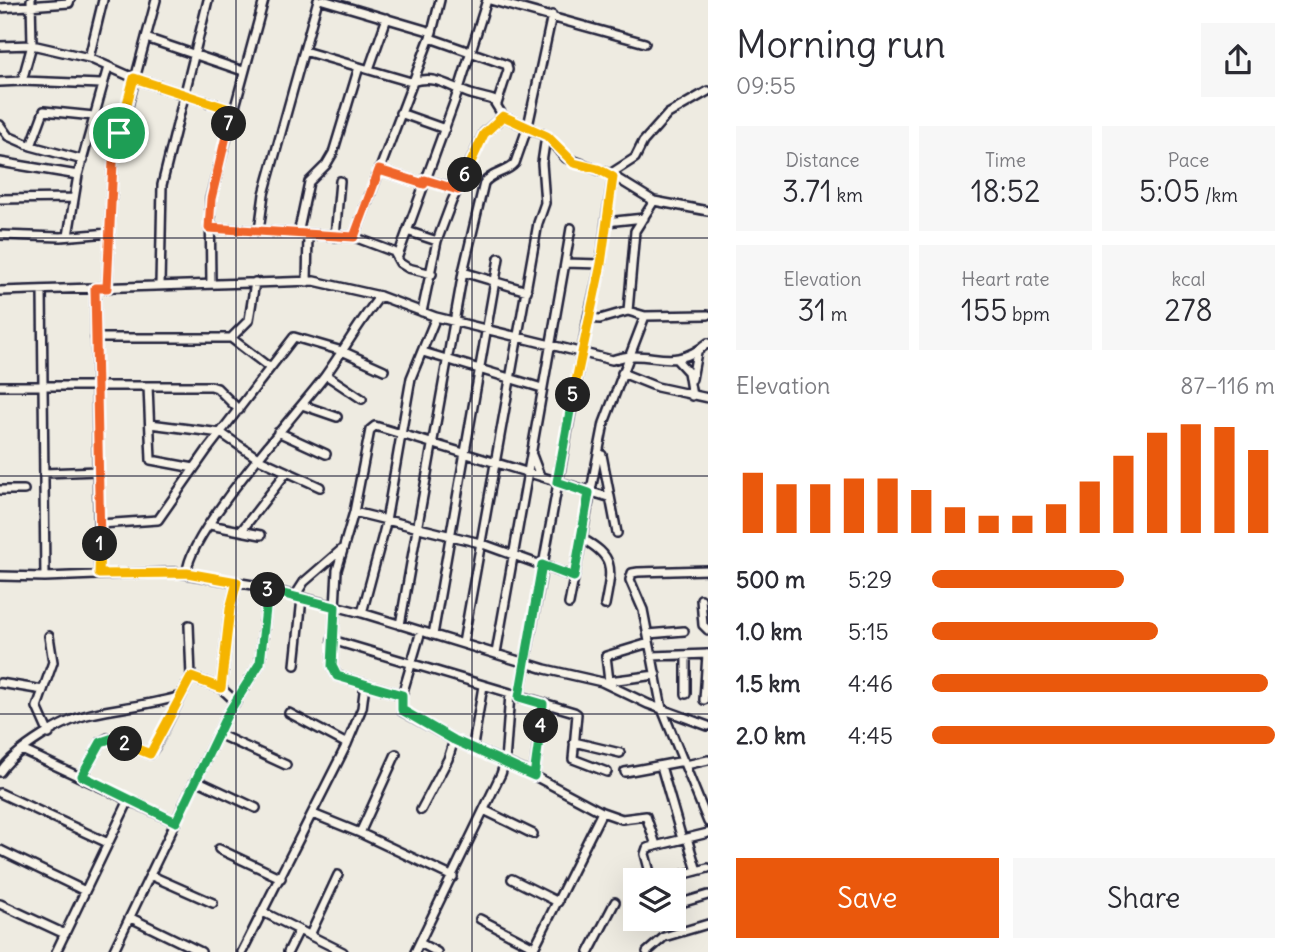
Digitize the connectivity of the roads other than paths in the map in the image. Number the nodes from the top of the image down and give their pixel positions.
1 (70, 0) edge
2 (103, 0) edge
3 (156, 0) edge
4 (208, 0) edge
5 (264, 0) edge
6 (321, 0) edge
7 (440, 0) edge
8 (488, 0) edge
9 (505, 1) edge
10 (31, 2) edge
11 (0, 8) edge
12 (552, 15) junction
13 (387, 18) junction
14 (431, 35) junction
15 (146, 38) junction
16 (645, 43) dead end
17 (0, 46) edge
18 (32, 46) junction
19 (304, 51) junction
20 (471, 51) junction
21 (193, 54) junction
22 (89, 58) junction
23 (108, 67) junction
24 (359, 67) junction
25 (369, 69) junction
26 (243, 71) junction
27 (134, 78) junction
28 (22, 81) junction
29 (0, 82) edge
30 (411, 82) junction
31 (101, 84) junction
32 (459, 89) junction
33 (708, 91) edge
34 (182, 94) junction
35 (498, 104) junction
36 (232, 110) junction
37 (400, 113) junction
38 (94, 116) junction
39 (503, 116) junction
40 (0, 125) edge
41 (527, 126) junction
42 (444, 129) junction
43 (547, 136) junction
44 (31, 146) junction
45 (83, 160) junction
46 (0, 162) edge
47 (379, 170) junction
48 (78, 175) junction
49 (611, 176) junction
50 (340, 181) dead end
51 (424, 182) junction
52 (458, 190) junction
53 (73, 198) junction
54 (0, 199) edge
55 (654, 201) junction
56 (708, 211) edge
57 (644, 218) junction
58 (606, 222) junction
59 (209, 228) junction
60 (571, 228) dead end
61 (259, 231) junction
62 (407, 231) junction
63 (110, 233) junction
64 (298, 234) junction
65 (0, 235) edge
66 (308, 235) junction
67 (68, 236) junction
68 (335, 237) junction
69 (354, 237) junction
70 (437, 241) junction
71 (398, 256) junction
72 (499, 258) dead end
73 (565, 263) junction
74 (601, 264) junction
75 (463, 272) junction
76 (432, 274) junction
77 (256, 282) junction
78 (307, 282) junction
79 (494, 282) junction
80 (211, 283) junction
81 (160, 285) junction
82 (95, 288) junction
83 (107, 288) junction
84 (0, 290) edge
85 (42, 290) junction
86 (527, 291) junction
87 (380, 296) junction
88 (628, 311) junction
89 (430, 315) junction
90 (708, 315) edge
91 (645, 316) junction
92 (589, 318) junction
93 (455, 321) junction
94 (488, 329) junction
95 (519, 336) junction
96 (95, 338) junction
97 (231, 338) junction
98 (708, 342) edge
99 (551, 344) junction
100 (342, 351) junction
101 (423, 352) junction
102 (581, 352) junction
103 (697, 352) junction
104 (630, 353) junction
105 (449, 360) junction
106 (677, 360) junction
107 (270, 368) junction
108 (480, 369) junction
109 (384, 370) dead end
110 (622, 373) junction
111 (326, 376) junction
112 (512, 379) junction
113 (692, 380) junction
114 (0, 386) edge
115 (148, 386) junction
116 (43, 387) junction
117 (96, 387) junction
118 (542, 388) junction
119 (692, 396) junction
120 (708, 398) edge
121 (362, 399) dead end
122 (303, 405) junction
123 (239, 410) junction
124 (337, 417) dead end
125 (150, 424) junction
126 (278, 432) junction
127 (221, 433) junction
128 (399, 433) junction
129 (432, 443) junction
130 (601, 449) junction
131 (463, 451) junction
132 (326, 454) dead end
133 (532, 455) junction
134 (259, 459) junction
135 (496, 461) junction
136 (194, 468) junction
137 (98, 471) junction
138 (528, 472) junction
139 (44, 473) junction
140 (286, 473) junction
141 (541, 476) junction
142 (557, 482) junction
143 (320, 487) dead end
144 (0, 490) edge
145 (24, 491) dead end
146 (589, 493) junction
147 (608, 497) junction
148 (354, 512) junction
149 (387, 518) junction
150 (100, 524) junction
151 (210, 525) junction
152 (417, 526) junction
153 (242, 530) junction
154 (617, 533) dead end
155 (261, 535) dead end
156 (449, 535) junction
157 (581, 538) junction
158 (480, 543) junction
159 (341, 550) junction
160 (511, 555) junction
161 (542, 565) junction
162 (708, 570) edge
163 (187, 573) junction
164 (99, 574) junction
165 (0, 576) edge
166 (45, 577) junction
167 (574, 577) junction
168 (235, 582) junction
169 (268, 589) junction
170 (299, 597) junction
171 (701, 599) dead end
172 (569, 604) dead end
173 (606, 605) dead end
174 (335, 607) junction
175 (362, 612) junction
176 (189, 625) dead end
177 (400, 625) junction
178 (708, 630) edge
179 (421, 631) junction
180 (684, 631) dead end
181 (648, 634) junction
182 (433, 635) junction
183 (49, 636) dead end
184 (332, 640) junction
185 (463, 643) junction
186 (649, 643) junction
187 (496, 653) junction
188 (708, 654) edge
189 (686, 655) junction
190 (652, 656) junction
191 (525, 663) junction
192 (412, 664) junction
193 (295, 665) dead end
194 (656, 675) junction
195 (191, 677) junction
196 (605, 682) junction
197 (0, 683) edge
198 (365, 684) junction
199 (483, 686) junction
200 (221, 688) junction
201 (43, 690) junction
202 (686, 694) dead end
203 (402, 695) junction
204 (514, 695) junction
205 (181, 696) junction
206 (704, 700) dead end
207 (236, 702) junction
208 (543, 704) junction
209 (663, 709) junction
210 (289, 713) dead end
211 (708, 726) edge
212 (49, 734) junction
213 (218, 734) junction
214 (454, 740) junction
215 (573, 742) junction
216 (347, 744) junction
217 (473, 747) junction
218 (22, 750) junction
219 (620, 753) dead end
220 (396, 754) dead end
221 (708, 760) edge
222 (505, 762) junction
223 (685, 763) junction
224 (286, 765) dead end
225 (661, 766) junction
226 (0, 772) edge
227 (607, 772) dead end
228 (625, 772) dead end
229 (82, 776) junction
230 (534, 776) junction
231 (196, 780) junction
232 (0, 793) edge
233 (129, 800) junction
234 (256, 808) dead end
235 (421, 810) dead end
236 (486, 811) junction
237 (602, 812) junction
238 (313, 814) junction
239 (176, 822) junction
240 (708, 822) edge
241 (360, 833) junction
242 (708, 833) edge
243 (533, 834) dead end
244 (685, 838) junction
245 (107, 843) junction
246 (656, 845) junction
247 (219, 849) dead end
248 (0, 850) edge
249 (649, 868) edge
250 (708, 869) edge
251 (697, 871) junction
252 (686, 874) edge
253 (338, 875) dead end
254 (152, 876) junction
255 (453, 877) junction
256 (281, 878) junction
257 (512, 879) dead end
258 (85, 891) junction
259 (708, 895) edge
260 (686, 901) edge
261 (558, 902) junction
262 (615, 902) dead end
263 (213, 903) dead end
264 (0, 904) edge
265 (263, 912) junction
266 (131, 918) junction
267 (480, 919) dead end
268 (708, 924) edge
269 (299, 930) junction
270 (65, 934) junction
271 (310, 935) junction
272 (420, 943) junction
273 (330, 949) edge
274 (533, 949) edge
275 (56, 952) edge
276 (113, 952) edge
277 (201, 952) edge
278 (242, 952) edge
279 (288, 952) edge
280 (343, 952) edge
281 (415, 952) edge
282 (437, 952) edge
283 (589, 952) edge
284 (647, 952) edge

1 - 10 street
2 - 22 street
3 - 15 street
4 - 21 street
5 - 26 street
6 - 13 street
6 - 19 street
7 - 14 street
8 - 9 street
8 - 20 street
9 - 12 street
10 - 11 street
10 - 18 street
12 - 16 street
12 - 41 street
13 - 14 street
13 - 25 street
14 - 20 street
14 - 30 street
15 - 21 street
15 - 27 street
17 - 18 street
18 - 22 street
18 - 28 street
19 - 24 street
19 - 61 street
20 - 32 street
20 - 35 street
21 - 26 street
21 - 34 street
22 - 23 street
23 - 27 street
23 - 31 street
24 - 25 street
24 - 64 street
25 - 30 street
26 - 36 street
27 - 34 street
27 - 63 street
28 - 29 street
28 - 31 street
30 - 32 street
30 - 37 street
31 - 38 street
32 - 35 street
32 - 42 street
33 - 49 street
34 - 36 street
34 - 81 street
35 - 39 street
36 - 59 street
37 - 42 street
37 - 47 street
38 - 44 street
38 - 45 street
39 - 41 street
39 - 52 street
40 - 44 street
41 - 43 street
41 - 75 street
42 - 51 street
43 - 49 street
43 - 86 street
44 - 45 street
45 - 48 street
46 - 48 street
47 - 51 street
47 - 69 street
48 - 53 street
49 - 55 street
49 - 58 street
50 - 68 street
51 - 52 street
51 - 62 street
52 - 70 street
53 - 54 street
53 - 67 street
55 - 56 street
55 - 57 street
57 - 58 street
57 - 88 street
58 - 74 street
59 - 61 street
59 - 80 street
60 - 73 street
61 - 64 street
62 - 70 street
62 - 71 street
63 - 67 street
63 - 83 street
64 - 66 street
65 - 67 street
66 - 68 street
66 - 78 street
68 - 69 street
69 - 71 street
70 - 76 street
71 - 76 street
72 - 79 street
73 - 74 street
73 - 99 street
74 - 92 street
75 - 79 street
75 - 93 street
76 - 89 street
77 - 78 street
77 - 80 street
77 - 97 street
78 - 87 street
79 - 86 street
79 - 94 street
80 - 81 street
81 - 83 street
82 - 83 street
82 - 85 street
82 - 96 street
84 - 85 street
85 - 116 street
86 - 95 street
87 - 89 street
87 - 100 street
88 - 91 street
88 - 92 street
89 - 93 street
89 - 101 street
90 - 91 street
91 - 104 street
92 - 102 street
93 - 94 street
93 - 105 street
94 - 95 street
94 - 108 street
95 - 99 street
95 - 112 street
96 - 97 street
96 - 117 street
97 - 107 street
98 - 103 street
99 - 102 street
99 - 118 street
100 - 107 street
100 - 109 street
100 - 111 street
101 - 105 street
101 - 128 street
102 - 104 street
102 - 142 street
103 - 106 street
103 - 113 street
104 - 106 street
104 - 110 street
105 - 108 street
105 - 129 street
106 - 113 street
107 - 123 street
108 - 112 street
108 - 131 street
110 - 119 street
110 - 130 street
111 - 121 street
111 - 122 street
112 - 118 street
112 - 135 street
113 - 119 street
114 - 116 street
115 - 117 street
115 - 123 street
115 - 125 street
116 - 117 street
116 - 139 street
117 - 137 street
118 - 133 street
119 - 120 street
122 - 124 street
122 - 126 street
123 - 127 street
125 - 127 street
125 - 136 street
126 - 132 street
126 - 134 street
127 - 134 street
127 - 136 street
128 - 129 street
128 - 148 street
128 - 149 street
129 - 131 street
129 - 152 street
130 - 146 street
130 - 147 street
131 - 135 street
131 - 156 street
133 - 138 street
133 - 141 street
134 - 140 street
134 - 151 street
135 - 138 street
135 - 158 street
136 - 150 street
137 - 139 street
137 - 150 street
138 - 141 street
138 - 160 street
139 - 166 street
140 - 143 street
140 - 153 street
141 - 142 street
142 - 146 street
142 - 161 street
144 - 145 street
146 - 147 street
146 - 157 street
147 - 154 street
148 - 149 street
148 - 159 street
149 - 152 street
149 - 175 street
150 - 164 street
151 - 153 street
151 - 163 street
152 - 156 street
152 - 177 street
153 - 155 street
156 - 158 street
156 - 182 street
157 - 167 street
157 - 173 street
158 - 160 street
158 - 185 street
159 - 170 street
159 - 174 street
160 - 161 street
160 - 187 street
161 - 167 street
161 - 191 street
162 - 181 street
163 - 164 street
163 - 168 street
164 - 166 street
165 - 166 street
167 - 172 street
168 - 169 street
168 - 200 street
169 - 170 street
169 - 207 street
170 - 174 street
170 - 193 street
171 - 178 street
174 - 175 street
174 - 184 street
175 - 177 street
176 - 195 street
177 - 179 street
179 - 182 street
179 - 192 street
180 - 181 street
181 - 186 street
182 - 185 street
183 - 201 street
184 - 192 street
184 - 198 street
185 - 187 street
186 - 190 street
186 - 196 street
187 - 191 street
188 - 189 street
188 - 206 street
189 - 190 street
189 - 202 street
190 - 194 street
191 - 196 street
191 - 204 street
192 - 199 street
192 - 203 street
194 - 196 street
194 - 209 street
195 - 200 street
195 - 205 street
196 - 209 street
197 - 201 street
198 - 203 street
198 - 216 street
199 - 204 street
199 - 217 street
200 - 207 street
201 - 212 street
203 - 214 street
204 - 208 street
204 - 222 street
205 - 212 street
205 - 229 street
207 - 213 street
208 - 215 street
208 - 230 street
209 - 211 street
209 - 223 street
210 - 216 street
212 - 218 street
213 - 224 street
213 - 231 street
214 - 217 street
214 - 235 street
215 - 219 street
215 - 227 street
216 - 238 street
217 - 222 street
218 - 226 street
218 - 229 street
220 - 241 street
221 - 223 street
222 - 230 street
222 - 236 street
223 - 225 street
223 - 240 street
225 - 228 street
225 - 244 street
229 - 233 street
230 - 237 street
231 - 234 street
231 - 239 street
232 - 245 street
233 - 239 street
233 - 245 street
236 - 243 street
236 - 255 street
237 - 246 street
237 - 261 street
238 - 241 street
238 - 256 street
239 - 254 street
241 - 255 street
242 - 244 street
244 - 246 street
244 - 251 street
245 - 258 street
246 - 249 street
247 - 256 street
248 - 258 street
250 - 251 street
251 - 252 street
253 - 271 street
254 - 263 street
254 - 266 street
255 - 272 street
256 - 265 street
257 - 261 street
258 - 270 street
259 - 260 street
261 - 274 street
262 - 283 street
264 - 270 street
265 - 269 street
265 - 278 street
266 - 276 street
266 - 277 street
267 - 274 street
268 - 284 street
269 - 271 street
269 - 279 street
270 - 275 street
271 - 273 street
272 - 281 street
272 - 282 street
273 - 280 street

